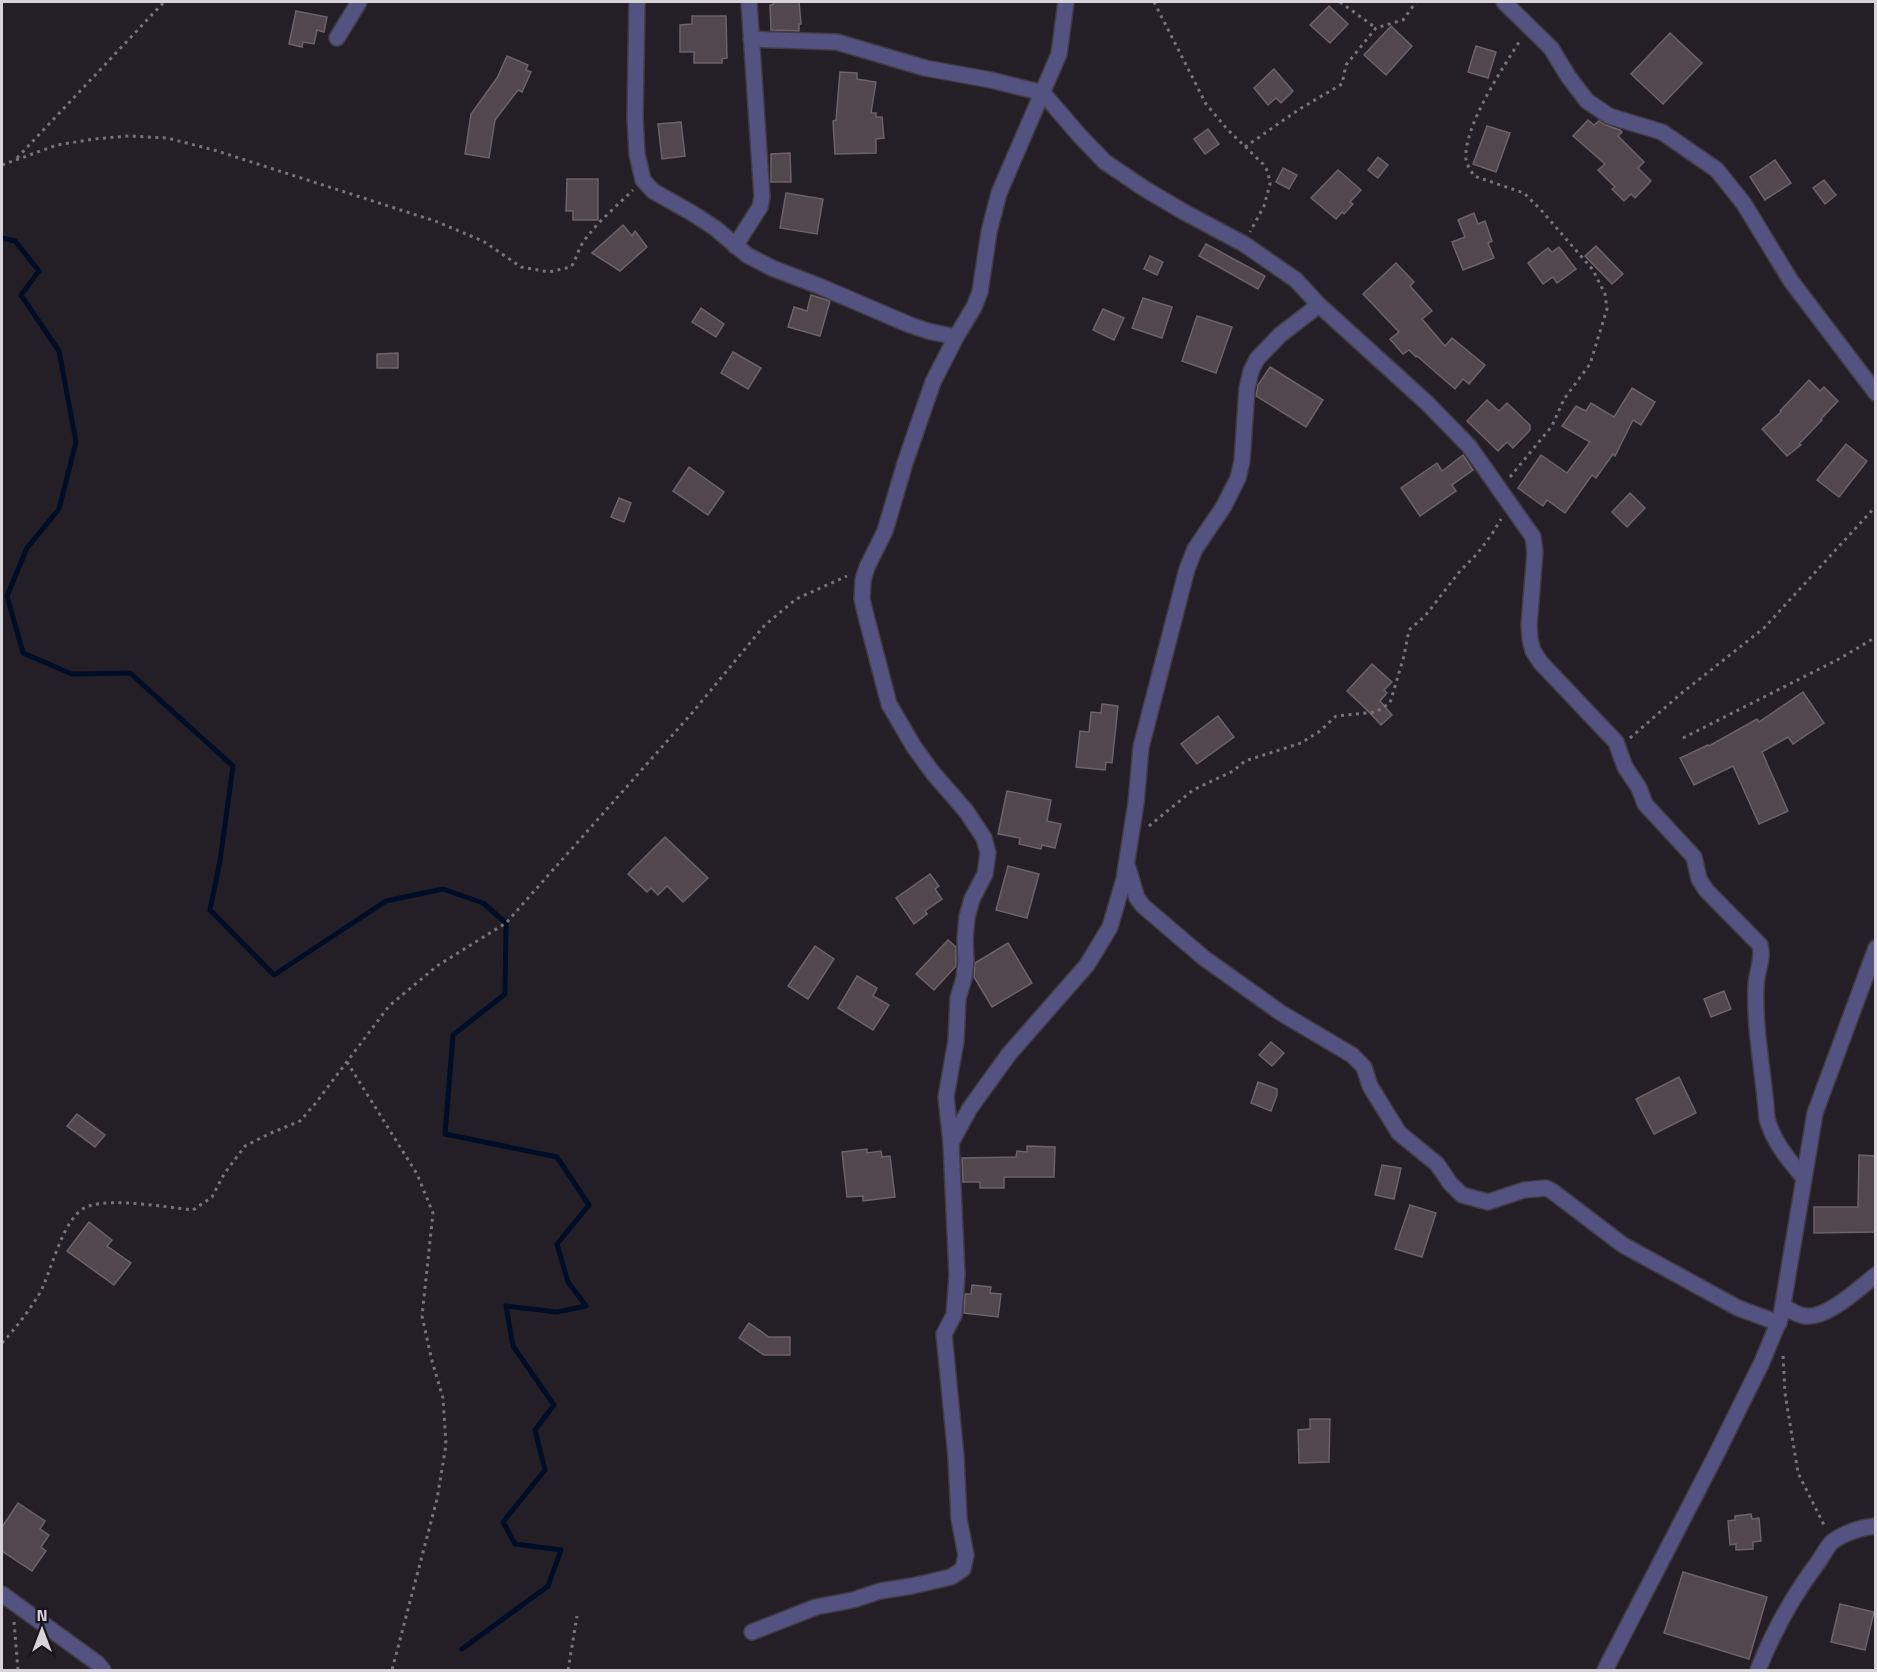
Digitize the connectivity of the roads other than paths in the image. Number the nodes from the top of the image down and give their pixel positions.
1 (359, 2) edge
2 (637, 2) edge
3 (748, 2) edge
4 (1066, 2) edge
5 (1504, 2) edge
6 (337, 38) dead end
7 (751, 39) junction
8 (1043, 93) junction
9 (735, 246) junction
10 (1319, 305) junction
11 (956, 337) junction
12 (1875, 393) edge
13 (1127, 862) junction
14 (1875, 948) edge
15 (951, 1143) junction
16 (1804, 1178) junction
17 (1875, 1275) edge
18 (1783, 1306) junction
19 (1779, 1323) junction
20 (1875, 1526) edge
21 (7, 1598) edge
22 (752, 1632) dead end
23 (103, 1671) edge
24 (1605, 1671) edge
25 (1758, 1671) edge

1 - 6 street
2 - 9 street
3 - 7 street
4 - 8 street
5 - 12 street
7 - 8 street
7 - 9 street
8 - 10 street
8 - 11 street
9 - 11 street
10 - 13 street
10 - 16 street
11 - 15 street
13 - 15 street
13 - 19 street
14 - 16 street
15 - 22 street
16 - 18 street
17 - 18 street
18 - 19 street
19 - 24 street
20 - 25 street
21 - 23 street

